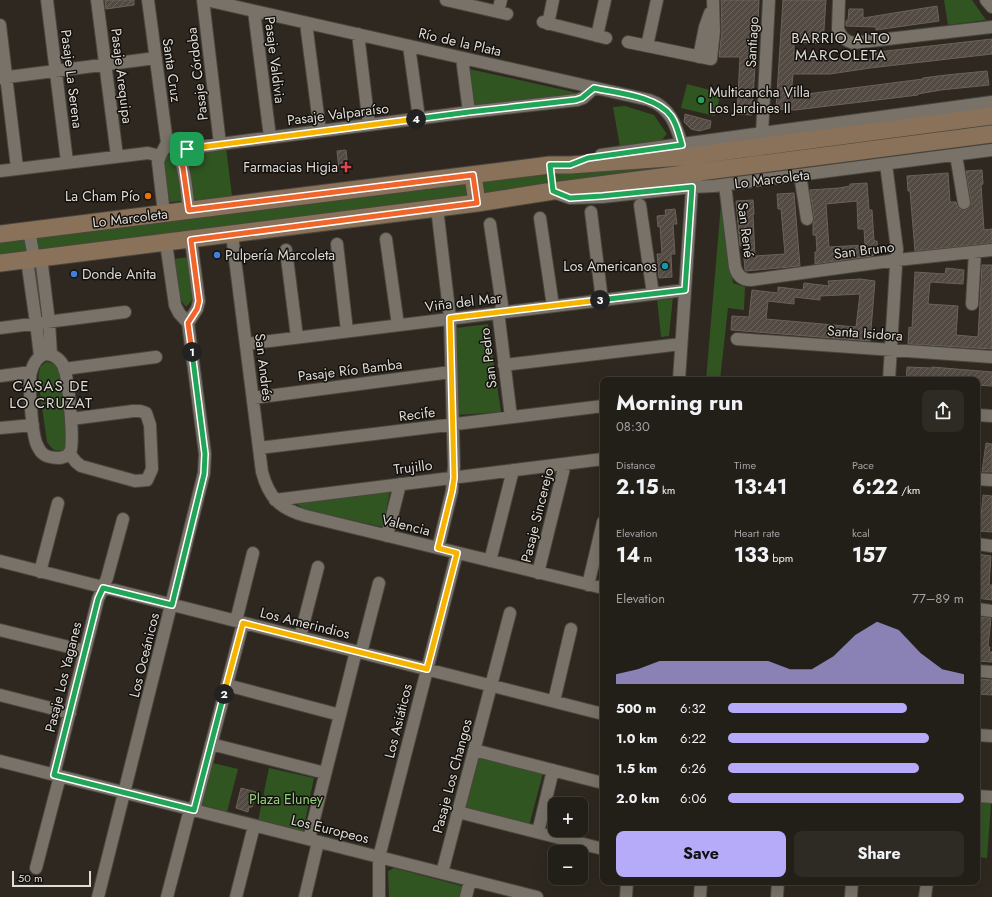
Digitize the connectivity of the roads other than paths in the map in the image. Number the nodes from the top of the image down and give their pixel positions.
1 (47, 0) edge
2 (97, 0) edge
3 (148, 0) edge
4 (203, 0) edge
5 (206, 0) edge
6 (448, 0) edge
7 (553, 0) edge
8 (605, 0) edge
9 (657, 0) edge
10 (769, 0) edge
11 (838, 0) edge
12 (986, 0) edge
13 (713, 3) edge
14 (992, 8) edge
15 (502, 9) edge
16 (254, 11) junction
17 (306, 23) junction
18 (0, 25) edge
19 (992, 27) edge
20 (358, 34) junction
21 (628, 42) dead end
22 (410, 46) junction
23 (647, 46) junction
24 (156, 58) junction
25 (462, 58) junction
26 (105, 65) junction
27 (56, 71) junction
28 (3, 77) edge
29 (594, 88) junction
30 (992, 102) edge
31 (469, 112) junction
32 (992, 116) edge
33 (419, 118) junction
34 (369, 125) junction
35 (320, 131) junction
36 (762, 134) junction
37 (992, 134) edge
38 (270, 137) junction
39 (167, 143) junction
40 (220, 144) junction
41 (682, 145) junction
42 (992, 150) edge
43 (178, 154) junction
44 (956, 155) junction
45 (117, 156) junction
46 (160, 156) junction
47 (67, 162) junction
48 (886, 164) junction
49 (550, 165) junction
50 (570, 165) junction
51 (17, 168) junction
52 (0, 171) edge
53 (702, 172) junction
54 (473, 175) junction
55 (800, 175) junction
56 (725, 185) junction
57 (692, 187) junction
58 (553, 191) junction
59 (477, 203) junction
60 (964, 203) dead end
61 (640, 205) dead end
62 (437, 208) junction
63 (189, 210) junction
64 (591, 212) dead end
65 (164, 214) junction
66 (540, 218) dead end
67 (807, 219) dead end
68 (490, 224) dead end
69 (30, 230) junction
70 (0, 234) edge
71 (232, 235) junction
72 (386, 239) dead end
73 (191, 240) junction
74 (166, 243) junction
75 (336, 244) dead end
76 (286, 250) dead end
77 (992, 250) edge
78 (975, 252) junction
79 (34, 258) junction
80 (897, 260) junction
81 (0, 263) edge
82 (741, 277) joint
83 (685, 290) junction
84 (653, 294) junction
85 (602, 300) junction
86 (972, 304) dead end
87 (553, 306) junction
88 (125, 312) dead end
89 (500, 312) junction
90 (450, 318) junction
91 (49, 322) junction
92 (188, 323) junction
93 (36, 324) junction
94 (398, 325) junction
95 (0, 328) edge
96 (348, 331) junction
97 (297, 337) junction
98 (737, 339) dead end
99 (246, 344) junction
100 (681, 344) junction
101 (891, 350) junction
102 (45, 355) junction
103 (156, 357) dead end
104 (992, 357) edge
105 (504, 365) junction
106 (64, 369) junction
107 (31, 372) junction
108 (451, 372) junction
109 (0, 376) edge
110 (678, 377) edge
111 (889, 377) edge
112 (253, 398) junction
113 (600, 406) edge
114 (980, 415) edge
115 (992, 416) edge
116 (511, 417) junction
117 (71, 419) junction
118 (33, 425) junction
119 (453, 425) junction
120 (0, 428) edge
121 (259, 448) junction
122 (69, 453) junction
123 (600, 459) edge
124 (565, 464) junction
125 (513, 470) junction
126 (454, 478) junction
127 (980, 479) edge
128 (992, 480) edge
129 (400, 484) junction
130 (275, 500) junction
131 (58, 503) dead end
132 (123, 519) dead end
133 (600, 535) edge
134 (387, 536) junction
135 (980, 544) edge
136 (992, 546) edge
137 (438, 548) junction
138 (253, 553) dead end
139 (457, 553) junction
140 (0, 561) edge
141 (490, 561) junction
142 (318, 567) dead end
143 (40, 572) junction
144 (538, 573) junction
145 (379, 583) dead end
146 (588, 585) junction
147 (600, 587) edge
148 (103, 588) junction
149 (172, 605) junction
150 (980, 609) edge
151 (992, 611) edge
152 (510, 613) dead end
153 (240, 622) junction
154 (571, 629) dead end
155 (0, 630) edge
156 (300, 637) junction
157 (85, 651) junction
158 (359, 652) junction
159 (427, 669) junction
160 (980, 671) edge
161 (992, 672) edge
162 (227, 686) junction
163 (491, 686) junction
164 (0, 695) edge
165 (554, 701) junction
166 (70, 713) junction
167 (600, 713) edge
168 (340, 715) junction
169 (980, 735) edge
170 (992, 736) edge
171 (211, 744) junction
172 (474, 750) junction
173 (0, 761) edge
174 (553, 770) junction
175 (325, 773) junction
176 (57, 776) junction
177 (600, 782) edge
178 (124, 793) junction
179 (980, 796) edge
180 (992, 797) edge
181 (192, 810) junction
182 (458, 812) junction
183 (254, 826) junction
184 (538, 832) junction
185 (314, 841) junction
186 (600, 848) edge
187 (379, 857) junction
188 (36, 868) dead end
189 (442, 873) junction
190 (470, 880) junction
191 (627, 885) edge
192 (701, 885) edge
193 (778, 885) edge
194 (852, 885) edge
195 (927, 885) edge
196 (98, 897) edge
197 (167, 897) edge
198 (236, 897) edge
199 (305, 897) edge
200 (379, 897) edge
201 (466, 897) edge
202 (537, 897) edge
203 (626, 897) edge
204 (700, 897) edge
205 (777, 897) edge
206 (851, 897) edge
207 (926, 897) edge

1 - 27 street, Pasaje La Serena
2 - 26 street, Pasaje Arequipa
3 - 24 street, Santa Cruz
4 - 40 street, Pasaje Córdoba
5 - 16 street, Río de la Plata
6 - 15 street
7 - 8 street
9 - 23 street
10 - 36 street, Santiago
11 - 19 street
12 - 14 street
13 - 23 street
16 - 17 street, Río de la Plata
16 - 38 street, Pasaje Valdivia
17 - 20 street, Río de la Plata
17 - 35 street
18 - 28 street
20 - 22 street, Río de la Plata
20 - 34 street
21 - 23 street
22 - 25 street, Río de la Plata
22 - 33 street
24 - 26 street
24 - 39 street, Santa Cruz
25 - 29 street, Río de la Plata
25 - 31 street
26 - 27 street
26 - 45 street, Pasaje Arequipa
27 - 28 street
27 - 47 street, Pasaje La Serena
28 - 51 street
29 - 31 street, Pasaje Valparaíso
29 - 41 street, Río de la Plata
30 - 36 street, Lo Marcoleta
31 - 33 street, Pasaje Valparaíso
32 - 50 main road, Lo Marcoleta
33 - 34 street, Pasaje Valparaíso
34 - 35 street, Pasaje Valparaíso
35 - 38 street, Pasaje Valparaíso
36 - 41 street, Lo Marcoleta
37 - 53 main road, Lo Marcoleta
38 - 40 street, Pasaje Valparaíso
39 - 43 street
39 - 46 street
40 - 43 street, Pasaje Valparaíso
41 - 50 street, Lo Marcoleta
42 - 44 street, Lo Marcoleta
43 - 63 street
44 - 48 street, Lo Marcoleta
44 - 60 street
45 - 46 street
45 - 47 street
46 - 65 street
47 - 51 street
48 - 55 street, Lo Marcoleta
48 - 80 street
49 - 50 main road, Lo Marcoleta
49 - 54 main road, Lo Marcoleta
49 - 58 main road
51 - 52 street
53 - 57 street
53 - 58 main road, Lo Marcoleta
54 - 59 main road
54 - 63 main road, Lo Marcoleta
55 - 56 street, Lo Marcoleta
55 - 67 street
56 - 57 street, Lo Marcoleta
56 - 82 street, San René
57 - 58 street, Lo Marcoleta
57 - 83 street
58 - 59 main road, Lo Marcoleta
59 - 62 main road, Lo Marcoleta
61 - 84 street
62 - 71 main road, Lo Marcoleta
62 - 90 street
63 - 65 main road, Lo Marcoleta
64 - 85 street
65 - 69 main road, Lo Marcoleta
66 - 87 street
68 - 89 street, San Pedro
69 - 70 main road, Lo Marcoleta
69 - 79 street
71 - 73 main road, Lo Marcoleta
71 - 99 street, San Andrés
72 - 94 street
73 - 74 main road, Lo Marcoleta
73 - 92 street
74 - 79 main road, Lo Marcoleta
74 - 92 street
75 - 96 street
76 - 97 street
77 - 78 street, San Bruno
78 - 80 street, San Bruno
78 - 86 street
79 - 81 main road, Lo Marcoleta
79 - 91 street
79 - 93 street
80 - 82 street, San Bruno
80 - 101 street
83 - 84 street, Viña del Mar
83 - 100 street
84 - 85 street, Viña del Mar
85 - 87 street, Viña del Mar
87 - 89 street, Viña del Mar
88 - 91 street
89 - 90 street, Viña del Mar
89 - 105 street, San Pedro
90 - 94 street, Viña del Mar
90 - 108 street
91 - 93 street
91 - 102 street
92 - 149 street, Los Oceánicos
93 - 95 street
93 - 102 street
94 - 96 street, Viña del Mar
96 - 97 street, Viña del Mar
97 - 99 street, Viña del Mar
98 - 101 street, Santa Isidora
99 - 112 street, San Andrés
100 - 105 street
100 - 110 street
101 - 104 street, Santa Isidora
101 - 111 street
102 - 106 street
102 - 107 street
103 - 106 street
105 - 116 street, San Pedro
106 - 117 street
107 - 109 street
107 - 118 street
108 - 112 street, Pasaje Río Bamba
108 - 119 street
112 - 121 street, San Andrés
113 - 116 street, Recife
114 - 115 street
116 - 119 street, Recife
117 - 122 street
117 - 122 street
118 - 120 street
118 - 122 street
119 - 121 street, Recife
119 - 126 street
121 - 130 street, San Andrés
123 - 124 street, Trujillo
124 - 125 street, Trujillo
124 - 144 street, Pasaje Sincerejo
125 - 126 street, Trujillo
125 - 141 street
126 - 129 street, Trujillo
126 - 137 street
127 - 128 street
129 - 130 street, Trujillo
129 - 134 street
130 - 134 street, Valencia
131 - 143 street
132 - 148 street, Pasaje Los Yaganes
133 - 146 street
134 - 137 street, Valencia
135 - 136 street
137 - 139 street, Valencia
138 - 153 street
139 - 141 street, Valencia
139 - 159 street, Los Asiáticos
140 - 143 street, Los Amerindios
141 - 144 street, Valencia
142 - 156 street
143 - 148 street, Los Amerindios
144 - 146 street, Valencia
145 - 158 street
146 - 147 street, Valencia
148 - 149 street, Los Amerindios
148 - 157 street, Pasaje Los Yaganes
149 - 153 street, Los Amerindios
149 - 178 street, Los Oceánicos
150 - 151 street
152 - 163 street, Pasaje Los Changos
153 - 156 street, Los Amerindios
153 - 162 street
154 - 165 street
155 - 157 street
156 - 158 street, Los Amerindios
157 - 166 street, Pasaje Los Yaganes
158 - 159 street, Los Amerindios
158 - 168 street
159 - 163 street, Los Amerindios
159 - 187 street, Los Asiáticos
160 - 161 street
162 - 168 street
162 - 171 street
163 - 165 street, Los Amerindios
163 - 172 street, Pasaje Los Changos
164 - 166 street
165 - 167 street, Los Amerindios
166 - 176 street, Pasaje Los Yaganes
168 - 175 street
169 - 170 street
171 - 175 street
171 - 181 street
172 - 174 street
172 - 182 street, Pasaje Los Changos
173 - 176 street, Los Europeos
174 - 177 street
174 - 184 street
175 - 185 street
176 - 178 street, Los Europeos
176 - 188 street, Pasaje Los Yaganes
178 - 181 street, Los Europeos
178 - 196 street, Los Oceánicos
179 - 180 street
181 - 183 street, Los Europeos
181 - 197 street
182 - 184 street
182 - 189 street, Pasaje Los Changos
183 - 185 street, Los Europeos
183 - 198 street
184 - 186 street
185 - 187 street, Los Europeos
185 - 199 street
187 - 189 street, Los Europeos
187 - 200 street, Los Asiáticos
189 - 190 street, Los Europeos
190 - 201 street
190 - 202 street, Los Europeos
191 - 203 street
192 - 204 street
193 - 205 street
194 - 206 street
195 - 207 street

